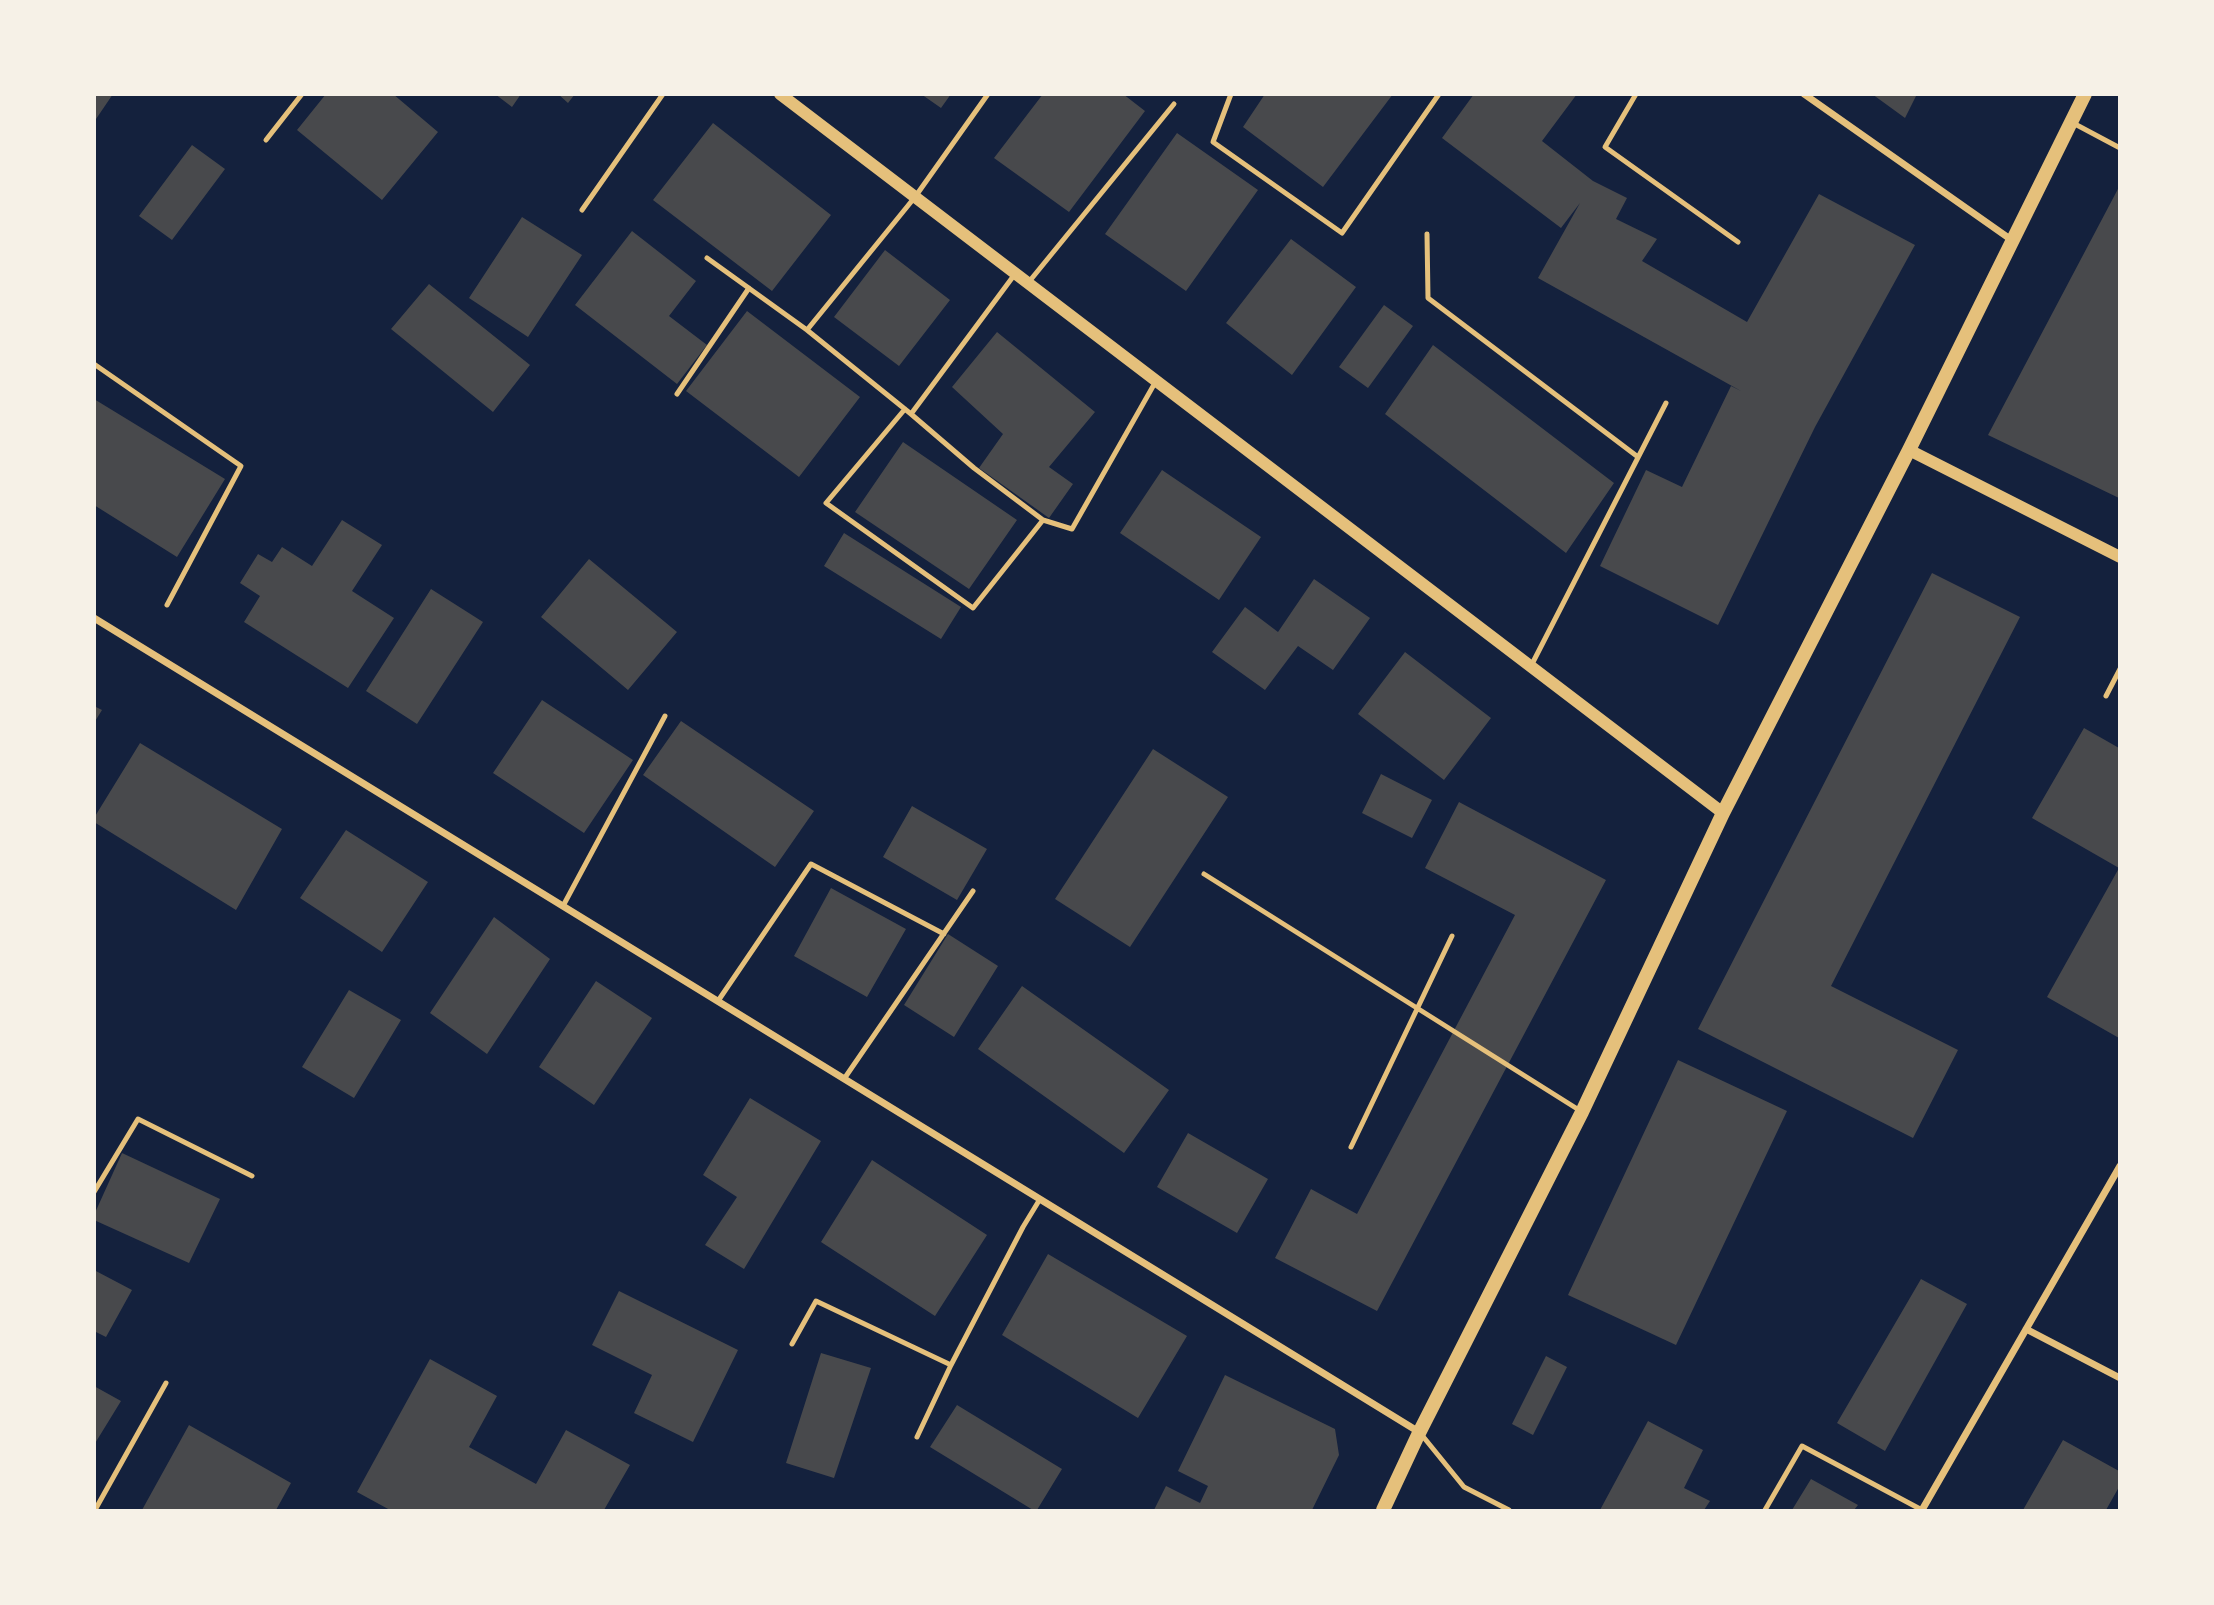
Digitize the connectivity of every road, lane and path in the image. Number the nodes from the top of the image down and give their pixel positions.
1 (303, 94) edge
2 (663, 94) edge
3 (780, 94) edge
4 (988, 94) edge
5 (1231, 94) edge
6 (1439, 94) edge
7 (1636, 94) edge
8 (1804, 94) edge
9 (2085, 94) edge
10 (1174, 104) dead end
11 (2071, 121) junction
12 (266, 140) dead end
13 (2119, 148) edge
14 (915, 197) junction
15 (582, 210) dead end
16 (1427, 234) dead end
17 (2013, 241) junction
18 (1738, 242) dead end
19 (707, 258) dead end
20 (1015, 274) junction
21 (1028, 283) junction
22 (749, 288) junction
23 (807, 330) junction
24 (94, 364) edge
25 (1156, 381) junction
26 (677, 394) dead end
27 (1666, 403) dead end
28 (905, 409) junction
29 (911, 414) junction
30 (1909, 450) junction
31 (1638, 457) junction
32 (1043, 520) junction
33 (2119, 557) edge
34 (167, 605) dead end
35 (94, 618) edge
36 (1531, 666) junction
37 (2119, 669) edge
38 (2106, 696) dead end
39 (665, 716) dead end
40 (1723, 813) junction
41 (1205, 874) dead end
42 (973, 891) dead end
43 (563, 906) junction
44 (944, 934) junction
45 (1452, 936) dead end
46 (718, 1001) junction
47 (844, 1079) junction
48 (1582, 1112) junction
49 (1351, 1147) dead end
50 (2119, 1166) edge
51 (252, 1176) dead end
52 (94, 1192) edge
53 (1040, 1199) junction
54 (2026, 1329) junction
55 (792, 1344) dead end
56 (951, 1365) junction
57 (2119, 1377) edge
58 (166, 1383) dead end
59 (1419, 1433) junction
60 (917, 1437) dead end
61 (95, 1510) edge
62 (1383, 1510) edge
63 (1509, 1510) edge
64 (1765, 1510) edge
65 (1922, 1510) edge

1 - 12 lane
2 - 15 lane
3 - 14 street
4 - 14 lane
5 - 6 lane
7 - 18 lane
8 - 17 street
9 - 11 main road
10 - 21 lane
11 - 13 lane
11 - 17 main road
14 - 20 street
14 - 23 lane
16 - 31 lane
17 - 30 main road
19 - 22 lane
20 - 21 street
20 - 29 lane
21 - 25 street
22 - 23 lane
22 - 26 lane
23 - 28 lane
24 - 34 lane
25 - 32 lane
25 - 36 street
27 - 31 lane
28 - 29 lane
28 - 32 lane
29 - 32 lane
30 - 33 street
30 - 40 main road
31 - 36 lane
35 - 43 street
36 - 40 street
37 - 38 lane
39 - 43 lane
40 - 48 main road
41 - 48 lane
42 - 44 lane
43 - 46 street
44 - 46 lane
44 - 47 lane
45 - 49 lane
46 - 47 street
47 - 53 street
48 - 59 main road
50 - 54 street
51 - 52 lane
53 - 56 lane
53 - 59 street
54 - 57 street
54 - 65 street
55 - 56 lane
56 - 60 lane
58 - 61 lane
59 - 62 main road
59 - 63 lane
64 - 65 lane

